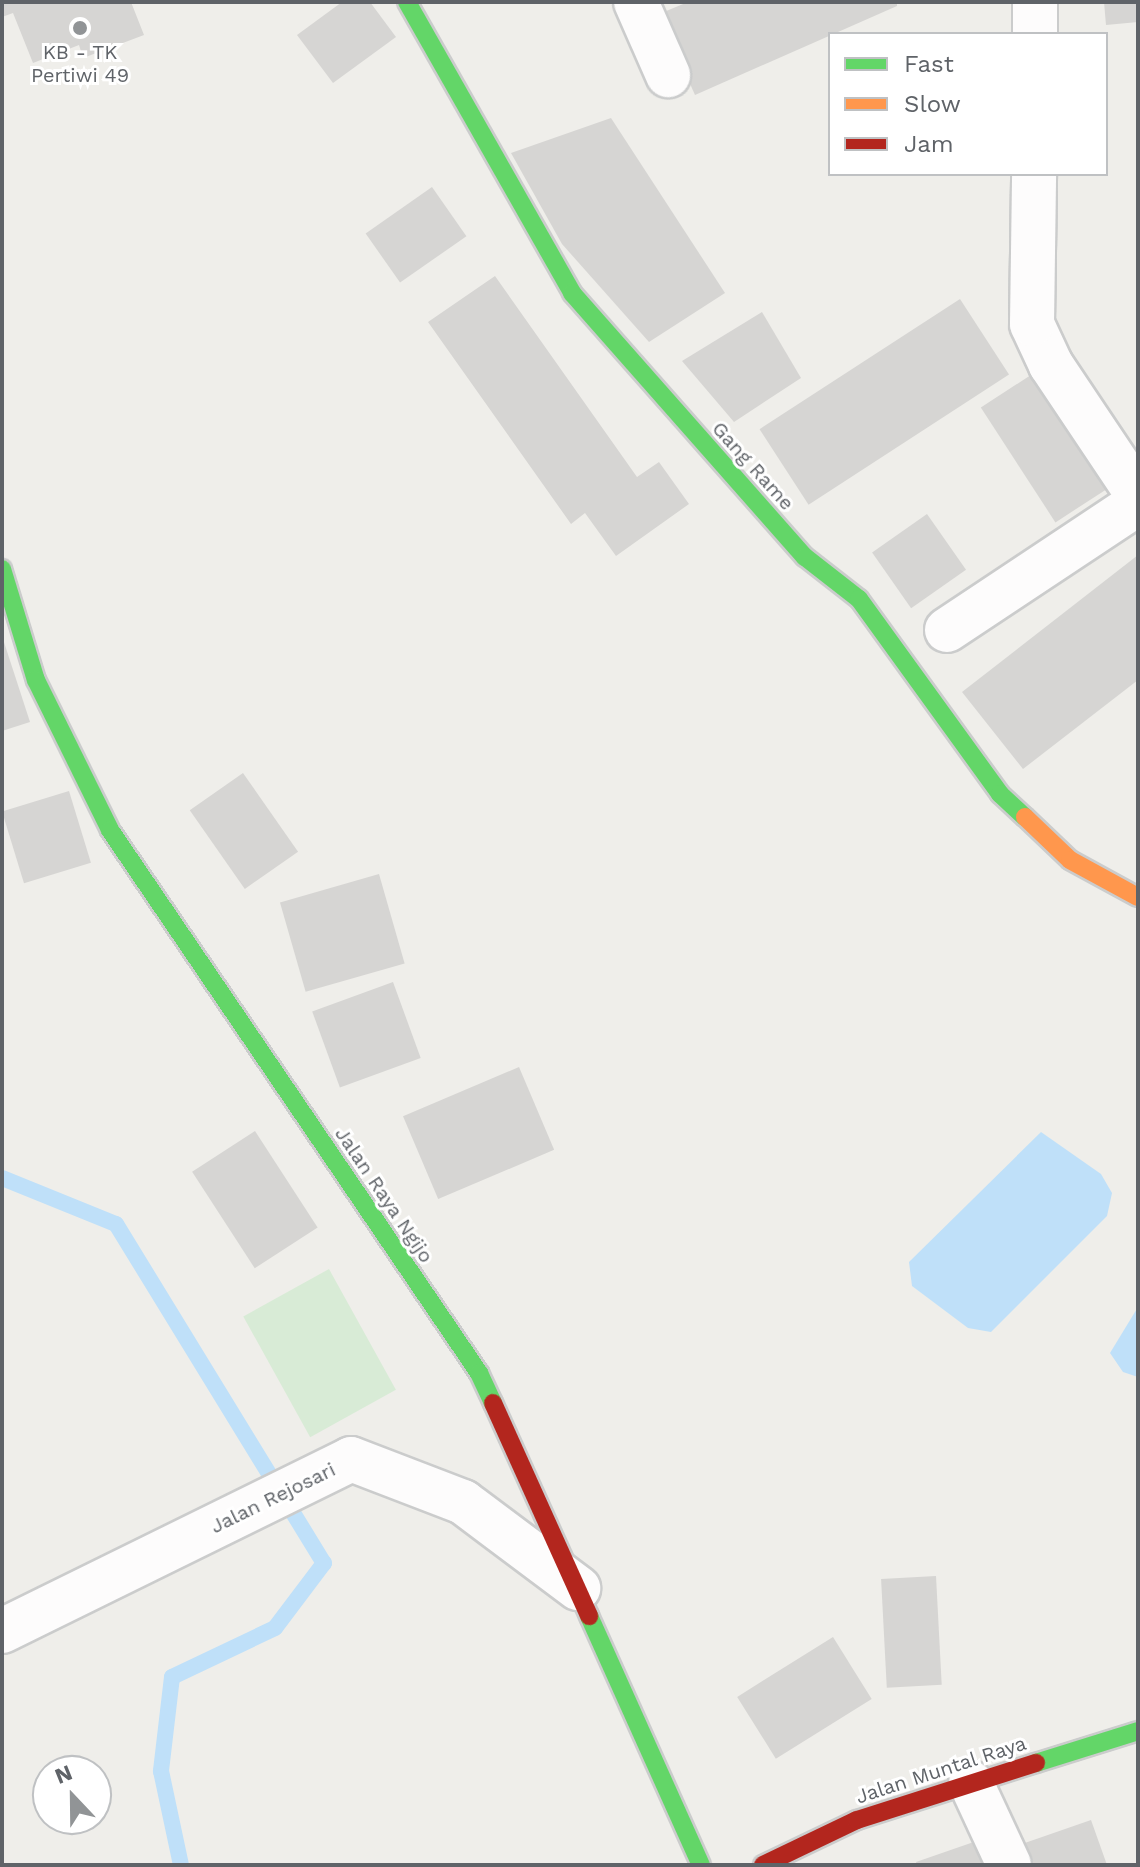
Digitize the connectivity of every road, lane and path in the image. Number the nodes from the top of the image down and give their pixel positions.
1 (407, 2) edge
2 (636, 2) edge
3 (1035, 2) edge
4 (1035, 32) edge
5 (668, 75) dead end
6 (1034, 176) edge
7 (2, 569) edge
8 (947, 630) dead end
9 (1138, 897) edge
10 (578, 1588) junction
11 (2, 1631) edge
12 (1138, 1731) edge
13 (971, 1783) junction
14 (701, 1865) edge
15 (763, 1865) edge
16 (1009, 1865) edge

1 - 9 street, Gang Rame
2 - 5 street
3 - 4 street
6 - 8 street
7 - 10 street, Jalan Raya Ngijo
10 - 11 street, Jalan Rejosari
10 - 14 street, Jalan Raya Ngijo
12 - 13 street, Jalan Muntal Raya
13 - 15 street, Jalan Muntal Raya
13 - 16 street

